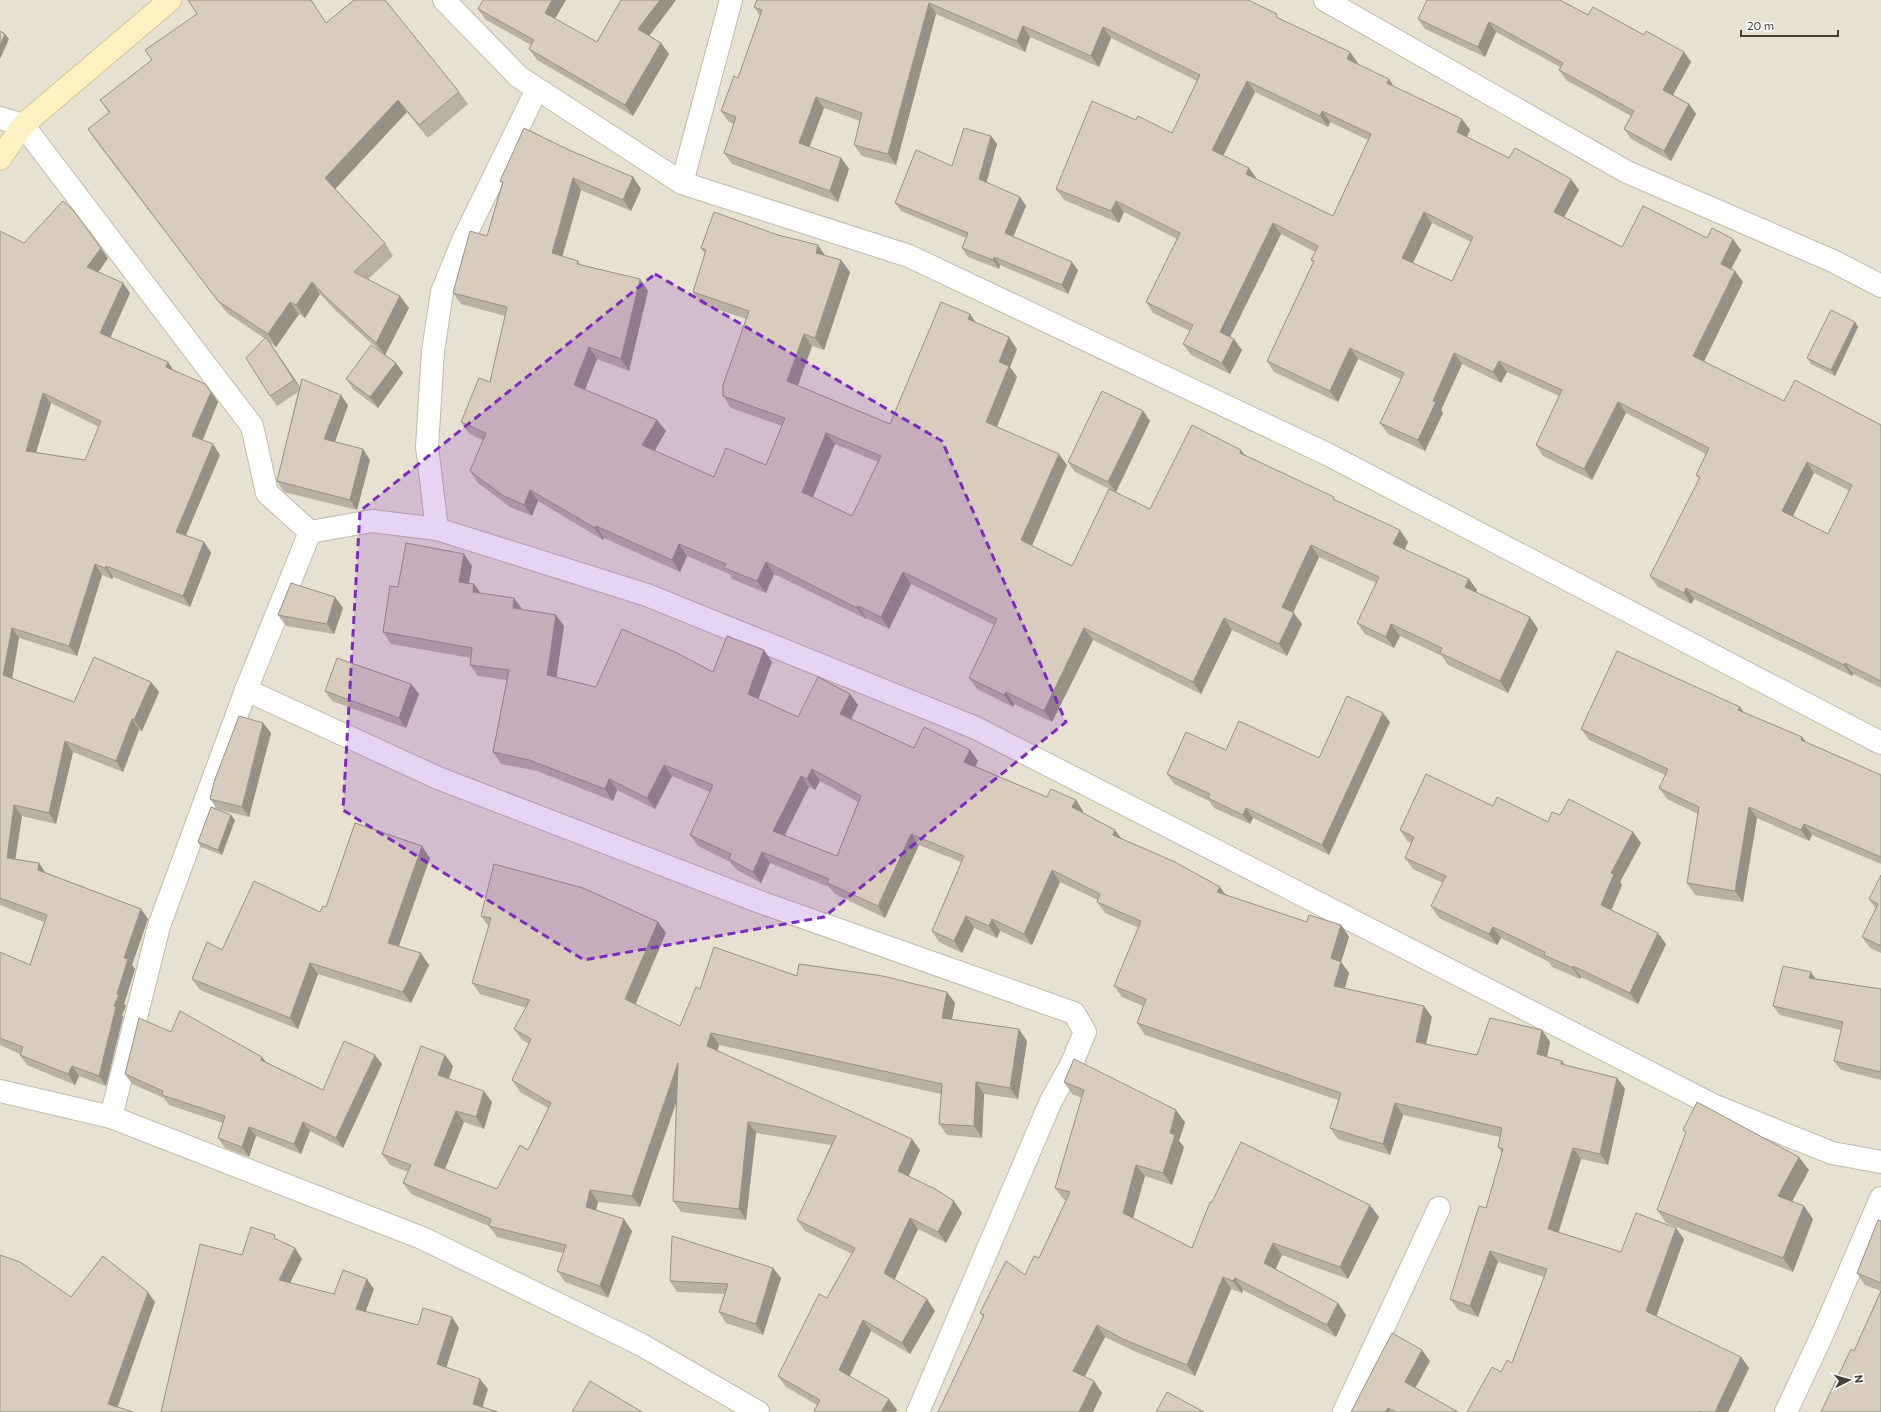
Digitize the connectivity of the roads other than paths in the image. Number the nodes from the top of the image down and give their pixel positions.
1 (170, 0) edge
2 (444, 0) edge
3 (731, 0) edge
4 (1325, 0) edge
5 (537, 89) junction
6 (0, 118) edge
7 (23, 125) junction
8 (0, 159) edge
9 (682, 183) junction
10 (1881, 286) edge
11 (437, 529) junction
12 (310, 532) junction
13 (246, 690) junction
14 (1881, 743) edge
15 (0, 1091) edge
16 (111, 1117) junction
17 (1881, 1162) edge
18 (1881, 1198) edge
19 (1438, 1208) dead end
20 (758, 1412) edge
21 (918, 1412) edge
22 (1344, 1412) edge
23 (1786, 1412) edge

1 - 7 street
2 - 5 street
3 - 9 street
4 - 10 street
5 - 9 street
5 - 11 street
6 - 7 street
7 - 8 street
7 - 12 street
9 - 14 street
11 - 12 street
11 - 17 street
12 - 13 street
13 - 16 street
13 - 21 street
15 - 16 street
16 - 20 street
18 - 23 street
19 - 22 street

